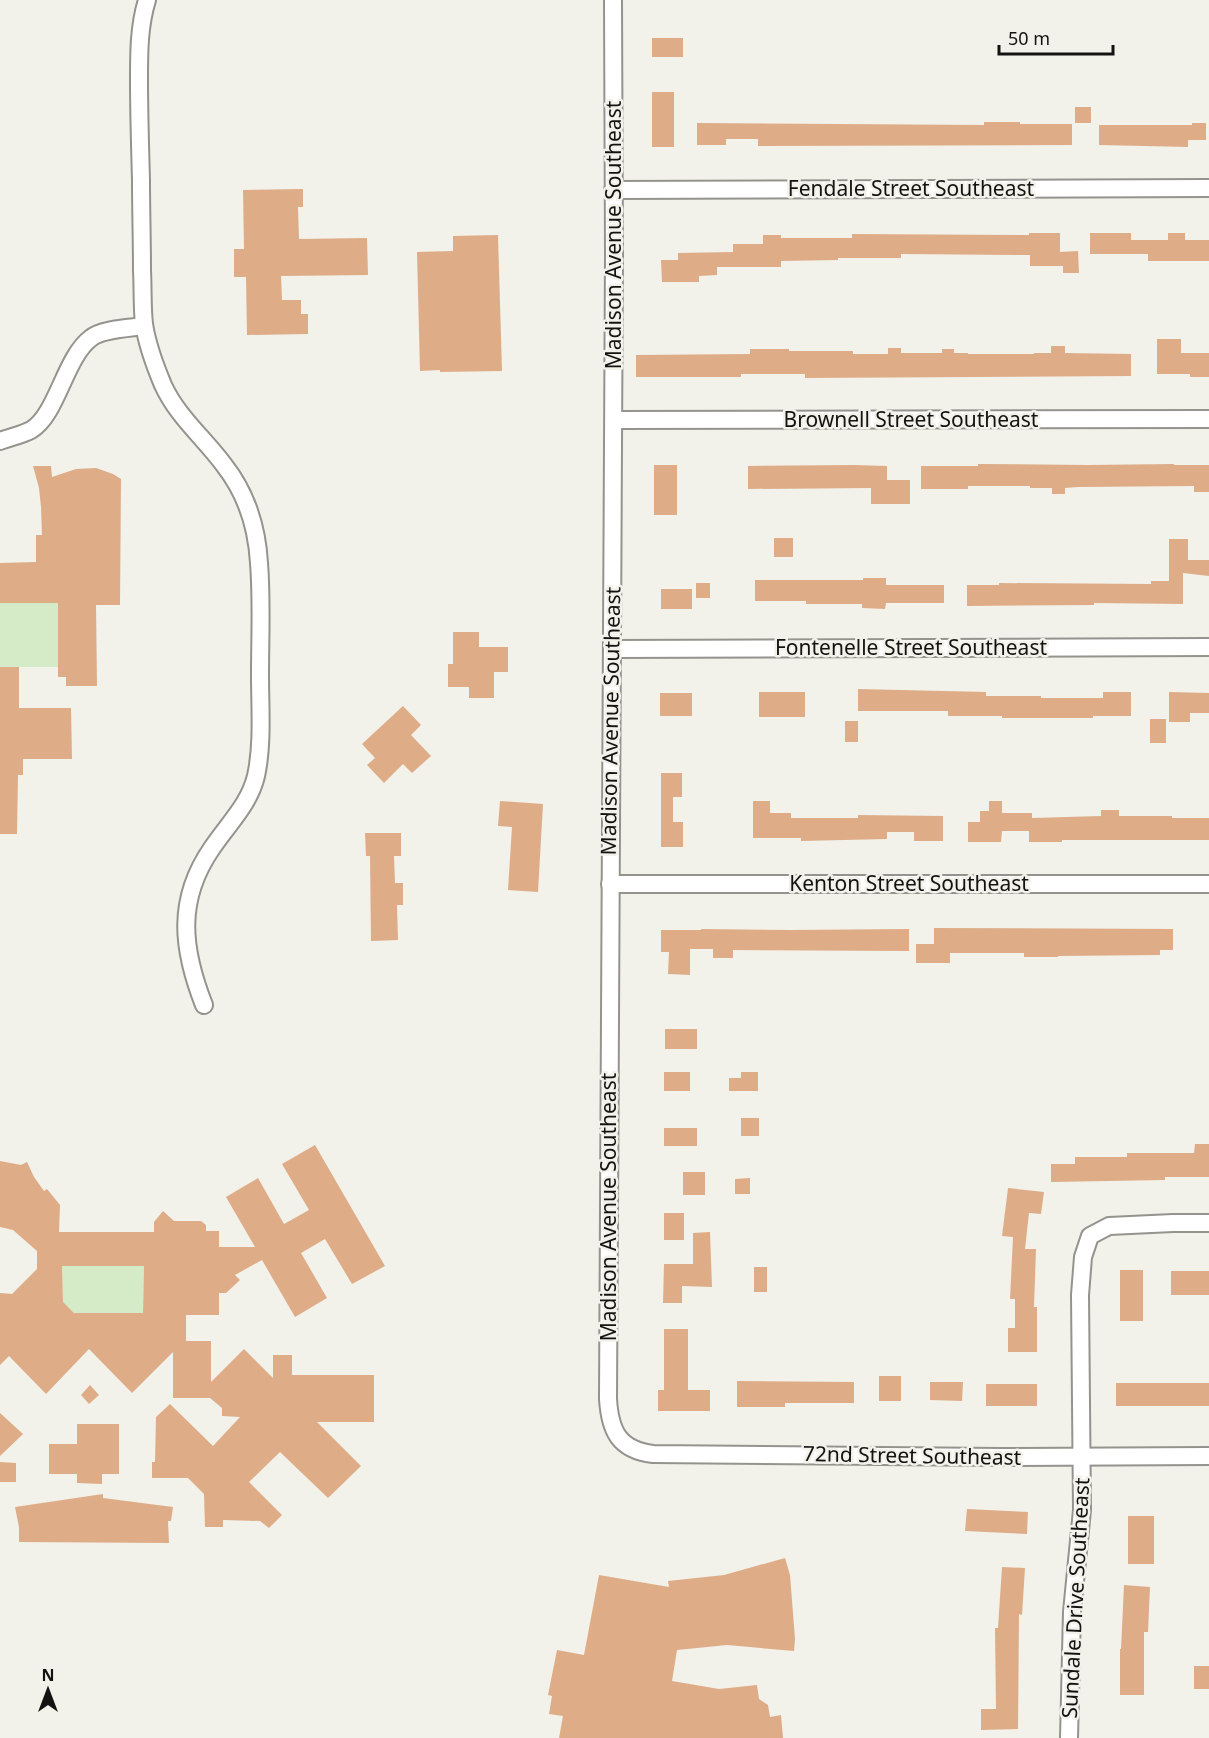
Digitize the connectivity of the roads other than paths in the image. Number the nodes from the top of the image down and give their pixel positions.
1 (147, 0) edge
2 (613, 0) edge
3 (1209, 188) edge
4 (614, 190) junction
5 (144, 326) junction
6 (1209, 419) edge
7 (614, 420) junction
8 (0, 441) edge
9 (1209, 647) edge
10 (612, 649) junction
11 (1209, 884) edge
12 (610, 885) junction
13 (204, 1005) dead end
14 (1209, 1223) edge
15 (620, 1439) joint
16 (1209, 1456) edge
17 (1082, 1457) junction
18 (1069, 1738) edge

1 - 5 street
2 - 4 street, Madison Avenue Southeast
3 - 4 street, Fendale Street Southeast
4 - 7 street, Madison Avenue Southeast
5 - 8 street
5 - 13 street
6 - 7 street, Brownell Street Southeast
7 - 10 street, Madison Avenue Southeast
9 - 10 street, Fontenelle Street Southeast
10 - 12 street, Madison Avenue Southeast
11 - 12 street, Kenton Street Southeast
12 - 15 street, Madison Avenue Southeast
14 - 17 street, Sundale Drive Southeast
15 - 17 street, 72nd Street Southeast
16 - 17 street, 72nd Street Southeast
17 - 18 street, Sundale Drive Southeast

